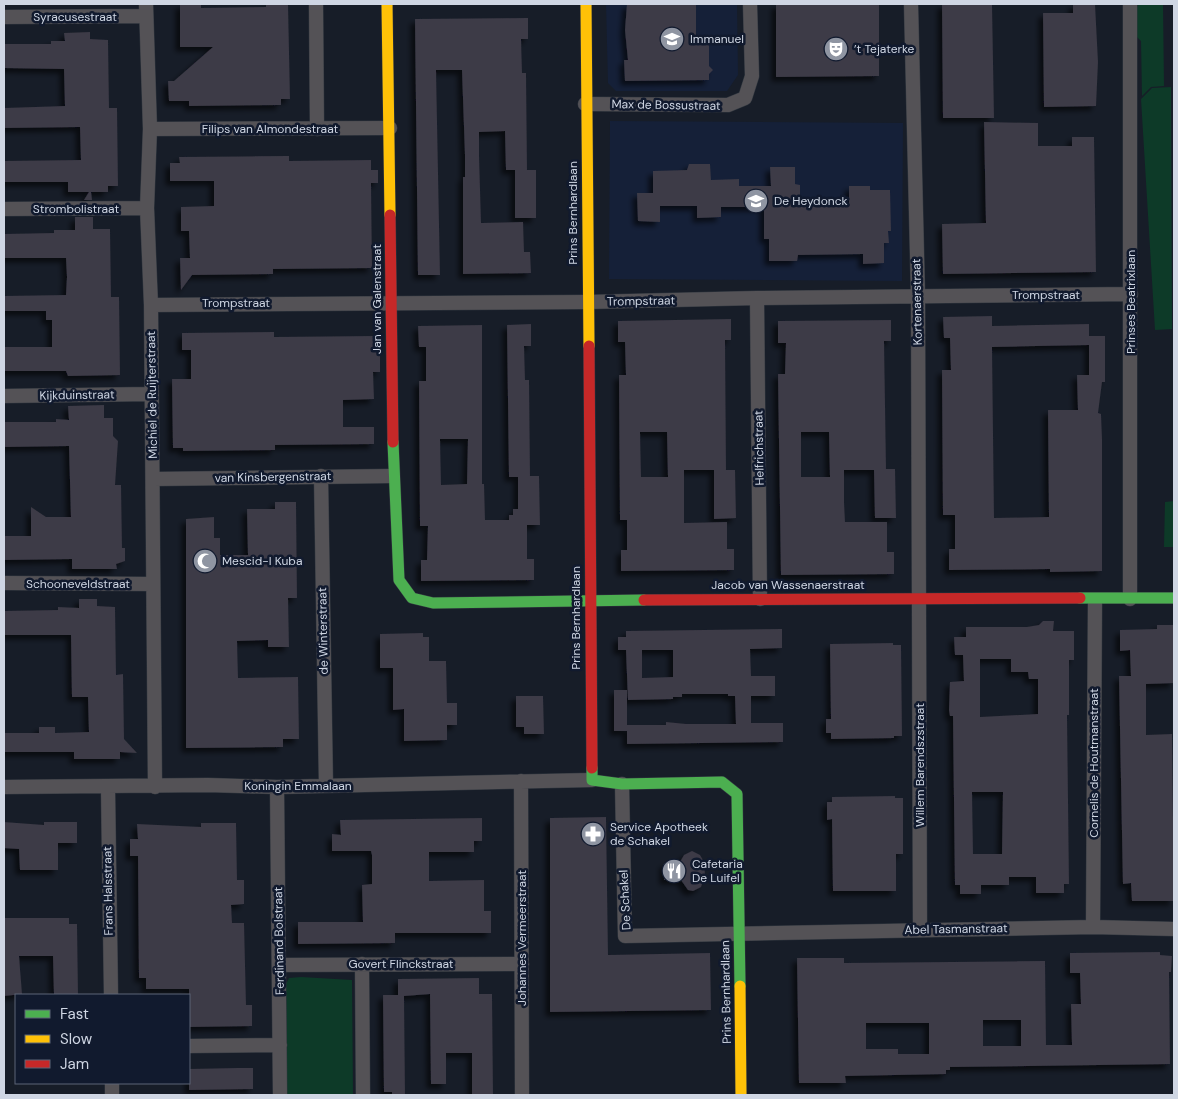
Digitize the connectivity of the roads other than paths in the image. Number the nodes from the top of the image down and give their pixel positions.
1 (316, 4) edge
2 (387, 4) edge
3 (586, 4) edge
4 (750, 4) edge
5 (910, 4) edge
6 (1130, 4) edge
7 (146, 10) edge
8 (4, 17) edge
9 (586, 104) junction
10 (390, 128) junction
11 (150, 129) junction
12 (317, 129) junction
13 (147, 208) junction
14 (4, 209) edge
15 (1131, 294) junction
16 (918, 296) junction
17 (757, 298) junction
18 (587, 302) junction
19 (391, 303) junction
20 (151, 305) junction
21 (151, 394) junction
22 (4, 396) edge
23 (321, 476) junction
24 (392, 476) junction
25 (153, 479) junction
26 (4, 583) edge
27 (153, 584) junction
28 (405, 593) joint
29 (1174, 598) edge
30 (760, 599) junction
31 (589, 600) junction
32 (919, 600) junction
33 (1095, 600) junction
34 (1130, 600) junction
35 (521, 780) junction
36 (592, 780) junction
37 (622, 784) junction
38 (326, 786) junction
39 (4, 787) edge
40 (156, 787) junction
41 (277, 787) junction
42 (108, 788) junction
43 (1093, 927) junction
44 (1174, 929) edge
45 (920, 930) junction
46 (739, 934) junction
47 (279, 964) junction
48 (362, 964) junction
49 (522, 964) junction
50 (111, 994) edge
51 (280, 1045) junction
52 (190, 1046) edge
53 (280, 1095) edge
54 (363, 1095) edge
55 (522, 1095) edge
56 (741, 1095) edge

1 - 12 street
2 - 10 street, Jan van Galenstraat
3 - 9 street, Prins Bernhardlaan
4 - 9 street, Max de Bossustraat
5 - 16 street, Kortenaerstraat
6 - 15 street, Prinses Beatrixlaan
7 - 8 street, Syracusestraat
7 - 11 street, Michiel de Ruijterstraat
9 - 18 street, Prins Bernhardlaan
10 - 12 street, Filips van Almondestraat
10 - 19 street, Jan van Galenstraat
11 - 12 street, Filips van Almondestraat
11 - 13 street, Michiel de Ruijterstraat
13 - 14 street, Strombolistraat
13 - 20 street, Michiel de Ruijterstraat
15 - 16 street, Trompstraat
15 - 34 street, Prinses Beatrixlaan
16 - 17 street, Trompstraat
16 - 32 street, Kortenaerstraat
17 - 18 street, Trompstraat
17 - 30 street, Helfrichstraat
18 - 19 street, Trompstraat
18 - 31 street, Prins Bernhardlaan
19 - 20 street, Trompstraat
19 - 24 street, Jan van Galenstraat
20 - 21 street, Michiel de Ruijterstraat
21 - 22 street, Kijkduinstraat
21 - 25 street, Michiel de Ruijterstraat
23 - 24 street, van Kinsbergenstraat
23 - 25 street, van Kinsbergenstraat
23 - 38 street, de Winterstraat
24 - 28 street, Jan van Galenstraat
25 - 27 street, Michiel de Ruijterstraat
26 - 27 street, Schooneveldstraat
27 - 40 street, Michiel de Ruijterstraat
28 - 31 street, Jacob van Wassenaerstraat
29 - 34 street, Jacob van Wassenaerstraat
30 - 31 street, Jacob van Wassenaerstraat
30 - 32 street, Jacob van Wassenaerstraat
31 - 36 street, Prins Bernhardlaan
32 - 33 street, Jacob van Wassenaerstraat
32 - 45 street, Willem Barendszstraat
33 - 34 street, Jacob van Wassenaerstraat
33 - 43 street, Cornelis de Houtmanstraat
35 - 36 street, Koningin Emmalaan
35 - 38 street, Koningin Emmalaan
35 - 49 street, Johannes Vermeerstraat
36 - 37 street, Prins Bernhardlaan
37 - 46 street, Prins Bernhardlaan
37 - 46 street, De Schakel
38 - 41 street, Koningin Emmalaan
39 - 42 street, Koningin Emmalaan
40 - 41 street, Koningin Emmalaan
40 - 42 street, Koningin Emmalaan
41 - 47 street, Ferdinand Bolstraat
42 - 50 street, Frans Halsstraat
43 - 44 street, Abel Tasmanstraat
43 - 45 street, Abel Tasmanstraat
45 - 46 street, Abel Tasmanstraat
46 - 56 street, Prins Bernhardlaan
47 - 48 street, Govert Flinckstraat
47 - 51 street, Ferdinand Bolstraat
48 - 49 street, Govert Flinckstraat
48 - 54 street
49 - 55 street, Johannes Vermeerstraat
51 - 52 street
51 - 53 street, Ferdinand Bolstraat

